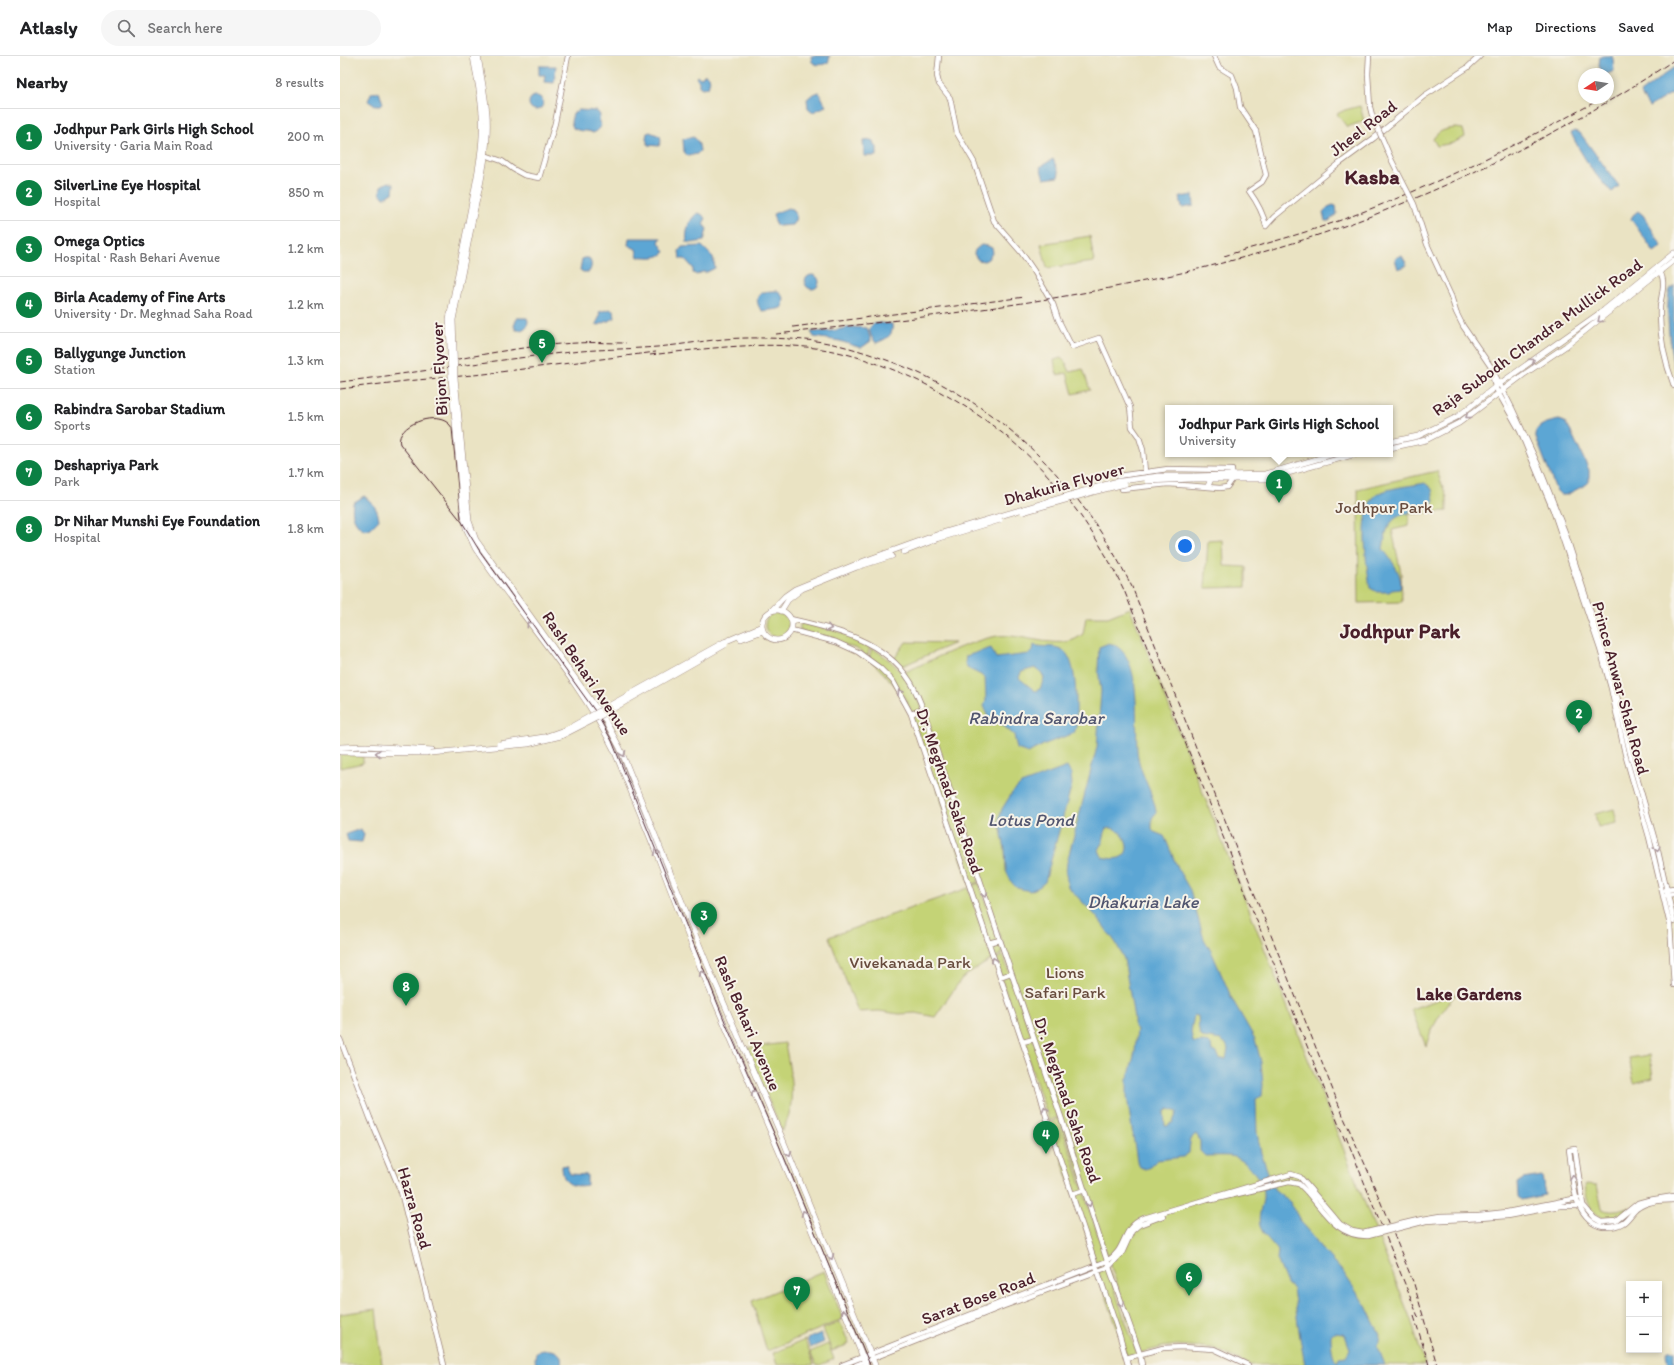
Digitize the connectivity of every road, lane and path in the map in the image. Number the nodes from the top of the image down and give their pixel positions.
1 (473, 56) edge
2 (478, 56) edge
3 (568, 56) edge
4 (939, 56) edge
5 (1214, 56) edge
6 (1368, 56) edge
7 (1480, 56) edge
8 (485, 155) junction
9 (474, 207) junction
10 (1674, 253) edge
11 (1674, 260) edge
12 (1657, 270) junction
13 (1491, 367) junction
14 (1500, 383) junction
15 (1674, 386) edge
16 (1495, 387) junction
17 (1503, 389) junction
18 (1498, 393) junction
19 (1393, 441) edge
20 (1393, 447) edge
21 (1324, 457) edge
22 (1344, 457) edge
23 (1145, 472) junction
24 (1211, 474) junction
25 (1232, 475) junction
26 (1208, 486) junction
27 (466, 513) junction
28 (928, 540) junction
29 (781, 610) junction
30 (771, 611) junction
31 (791, 619) junction
32 (762, 628) junction
33 (791, 630) junction
34 (923, 709) junction
35 (911, 714) junction
36 (340, 746) edge
37 (414, 751) junction
38 (340, 752) edge
39 (1646, 819) junction
40 (1674, 889) edge
41 (1665, 892) junction
42 (1674, 894) edge
43 (1674, 922) edge
44 (1000, 940) junction
45 (988, 943) junction
46 (1011, 973) junction
47 (1000, 977) junction
48 (1674, 985) edge
49 (340, 1039) edge
50 (1034, 1039) junction
51 (1023, 1042) junction
52 (1257, 1187) junction
53 (1085, 1190) junction
54 (1309, 1191) junction
55 (1072, 1194) junction
56 (1674, 1196) edge
57 (1582, 1197) junction
58 (1576, 1198) junction
59 (1674, 1200) edge
60 (1583, 1205) junction
61 (1578, 1206) junction
62 (1507, 1214) junction
63 (1107, 1262) junction
64 (1109, 1267) junction
65 (1096, 1269) junction
66 (1140, 1354) junction
67 (872, 1356) junction
68 (1126, 1358) junction
69 (864, 1361) edge
70 (444, 1365) edge
71 (842, 1365) edge
72 (856, 1365) edge
73 (875, 1365) edge
74 (1128, 1365) edge
75 (1142, 1365) edge
76 (1248, 1365) edge

1 - 9 main road, Bijon Flyover
2 - 8 main road
3 - 8 main road
4 - 23 main road
5 - 7 main road, Jheel Road
6 - 13 main road, Prince Anwar Shah Road, bridge
8 - 9 main road
9 - 27 main road, Bijon Flyover, bridge
10 - 12 main road, Raja Subodh Chandra Mullick Road
11 - 12 main road, Raja Subodh Chandra Mullick Road
14 -> 12 main road, Raja Subodh Chandra Mullick Road
12 - 15 main road
12 -> 17 main road, Raja Subodh Chandra Mullick Road
13 - 14 main road, Prince Anwar Shah Road
13 - 16 main road, Prince Anwar Shah Road
14 - 16 main road, Raja Subodh Chandra Mullick Road
14 - 17 main road, Prince Anwar Shah Road
16 - 18 main road, Prince Anwar Shah Road
16 - 19 main road, Raja Subodh Chandra Mullick Road
17 - 18 main road, Raja Subodh Chandra Mullick Road
17 - 39 main road, Prince Anwar Shah Road
18 -> 20 main road, Raja Subodh Chandra Mullick Road
18 - 39 main road, Prince Anwar Shah Road
21 - 25 main road
22 - 25 main road
23 - 24 main road
23 - 26 main road
24 - 25 main road, Dhakuria Flyover
24 - 25 main road
24 - 26 main road
24 - 28 main road, Dhakuria Flyover, bridge
25 - 26 main road
27 -> 67 main road, Rash Behari Avenue
69 -> 27 main road, Rash Behari Avenue
28 - 29 main road
28 - 30 main road
29 - 30 main road
29 - 31 main road
30 - 32 main road
31 - 33 main road
31 -> 34 main road, Dr. Meghnad Saha Road
32 - 33 main road
32 - 37 main road, bridge
35 -> 33 main road, Dr. Meghnad Saha Road
34 - 35 main road
34 -> 44 main road, Dr. Meghnad Saha Road
35 - 45 main road, Dr. Meghnad Saha Road
36 - 37 main road
37 -> 38 main road
39 - 41 main road, Prince Anwar Shah Road
40 - 41 main road
41 - 42 main road
41 - 43 main road, Prince Anwar Shah Road
41 - 48 main road, Prince Anwar Shah Road
44 - 45 main road
44 - 46 main road, Dr. Meghnad Saha Road
47 -> 45 main road, Dr. Meghnad Saha Road
46 - 47 main road
46 - 50 main road, Dr. Meghnad Saha Road
47 - 51 main road, Dr. Meghnad Saha Road
49 - 70 main road, Hazra Road
50 - 51 main road
50 - 53 main road, Dr. Meghnad Saha Road
55 -> 51 main road, Dr. Meghnad Saha Road
52 - 54 main road
52 - 54 main road
52 - 63 main road
52 - 64 main road
53 - 55 main road
53 -> 63 main road, Dr. Meghnad Saha Road
54 - 62 main road, bridge
55 - 65 main road, Dr. Meghnad Saha Road
56 - 60 main road
57 - 58 main road
58 -> 57 main road
57 - 60 main road
58 - 61 main road
58 - 62 main road
59 - 61 main road
60 - 61 main road
61 - 62 main road
63 - 64 main road, Dr. Meghnad Saha Road
63 - 65 main road
64 - 65 main road
64 -> 66 main road, Dr. Meghnad Saha Road
65 - 67 main road
65 - 68 main road, Dr. Meghnad Saha Road
66 - 68 main road
66 - 75 main road, Dr. Meghnad Saha Road
66 - 76 main road
67 - 69 main road
67 - 73 main road, Rash Behari Avenue
68 - 74 main road, Dr. Meghnad Saha Road
69 - 71 main road
69 - 72 main road

